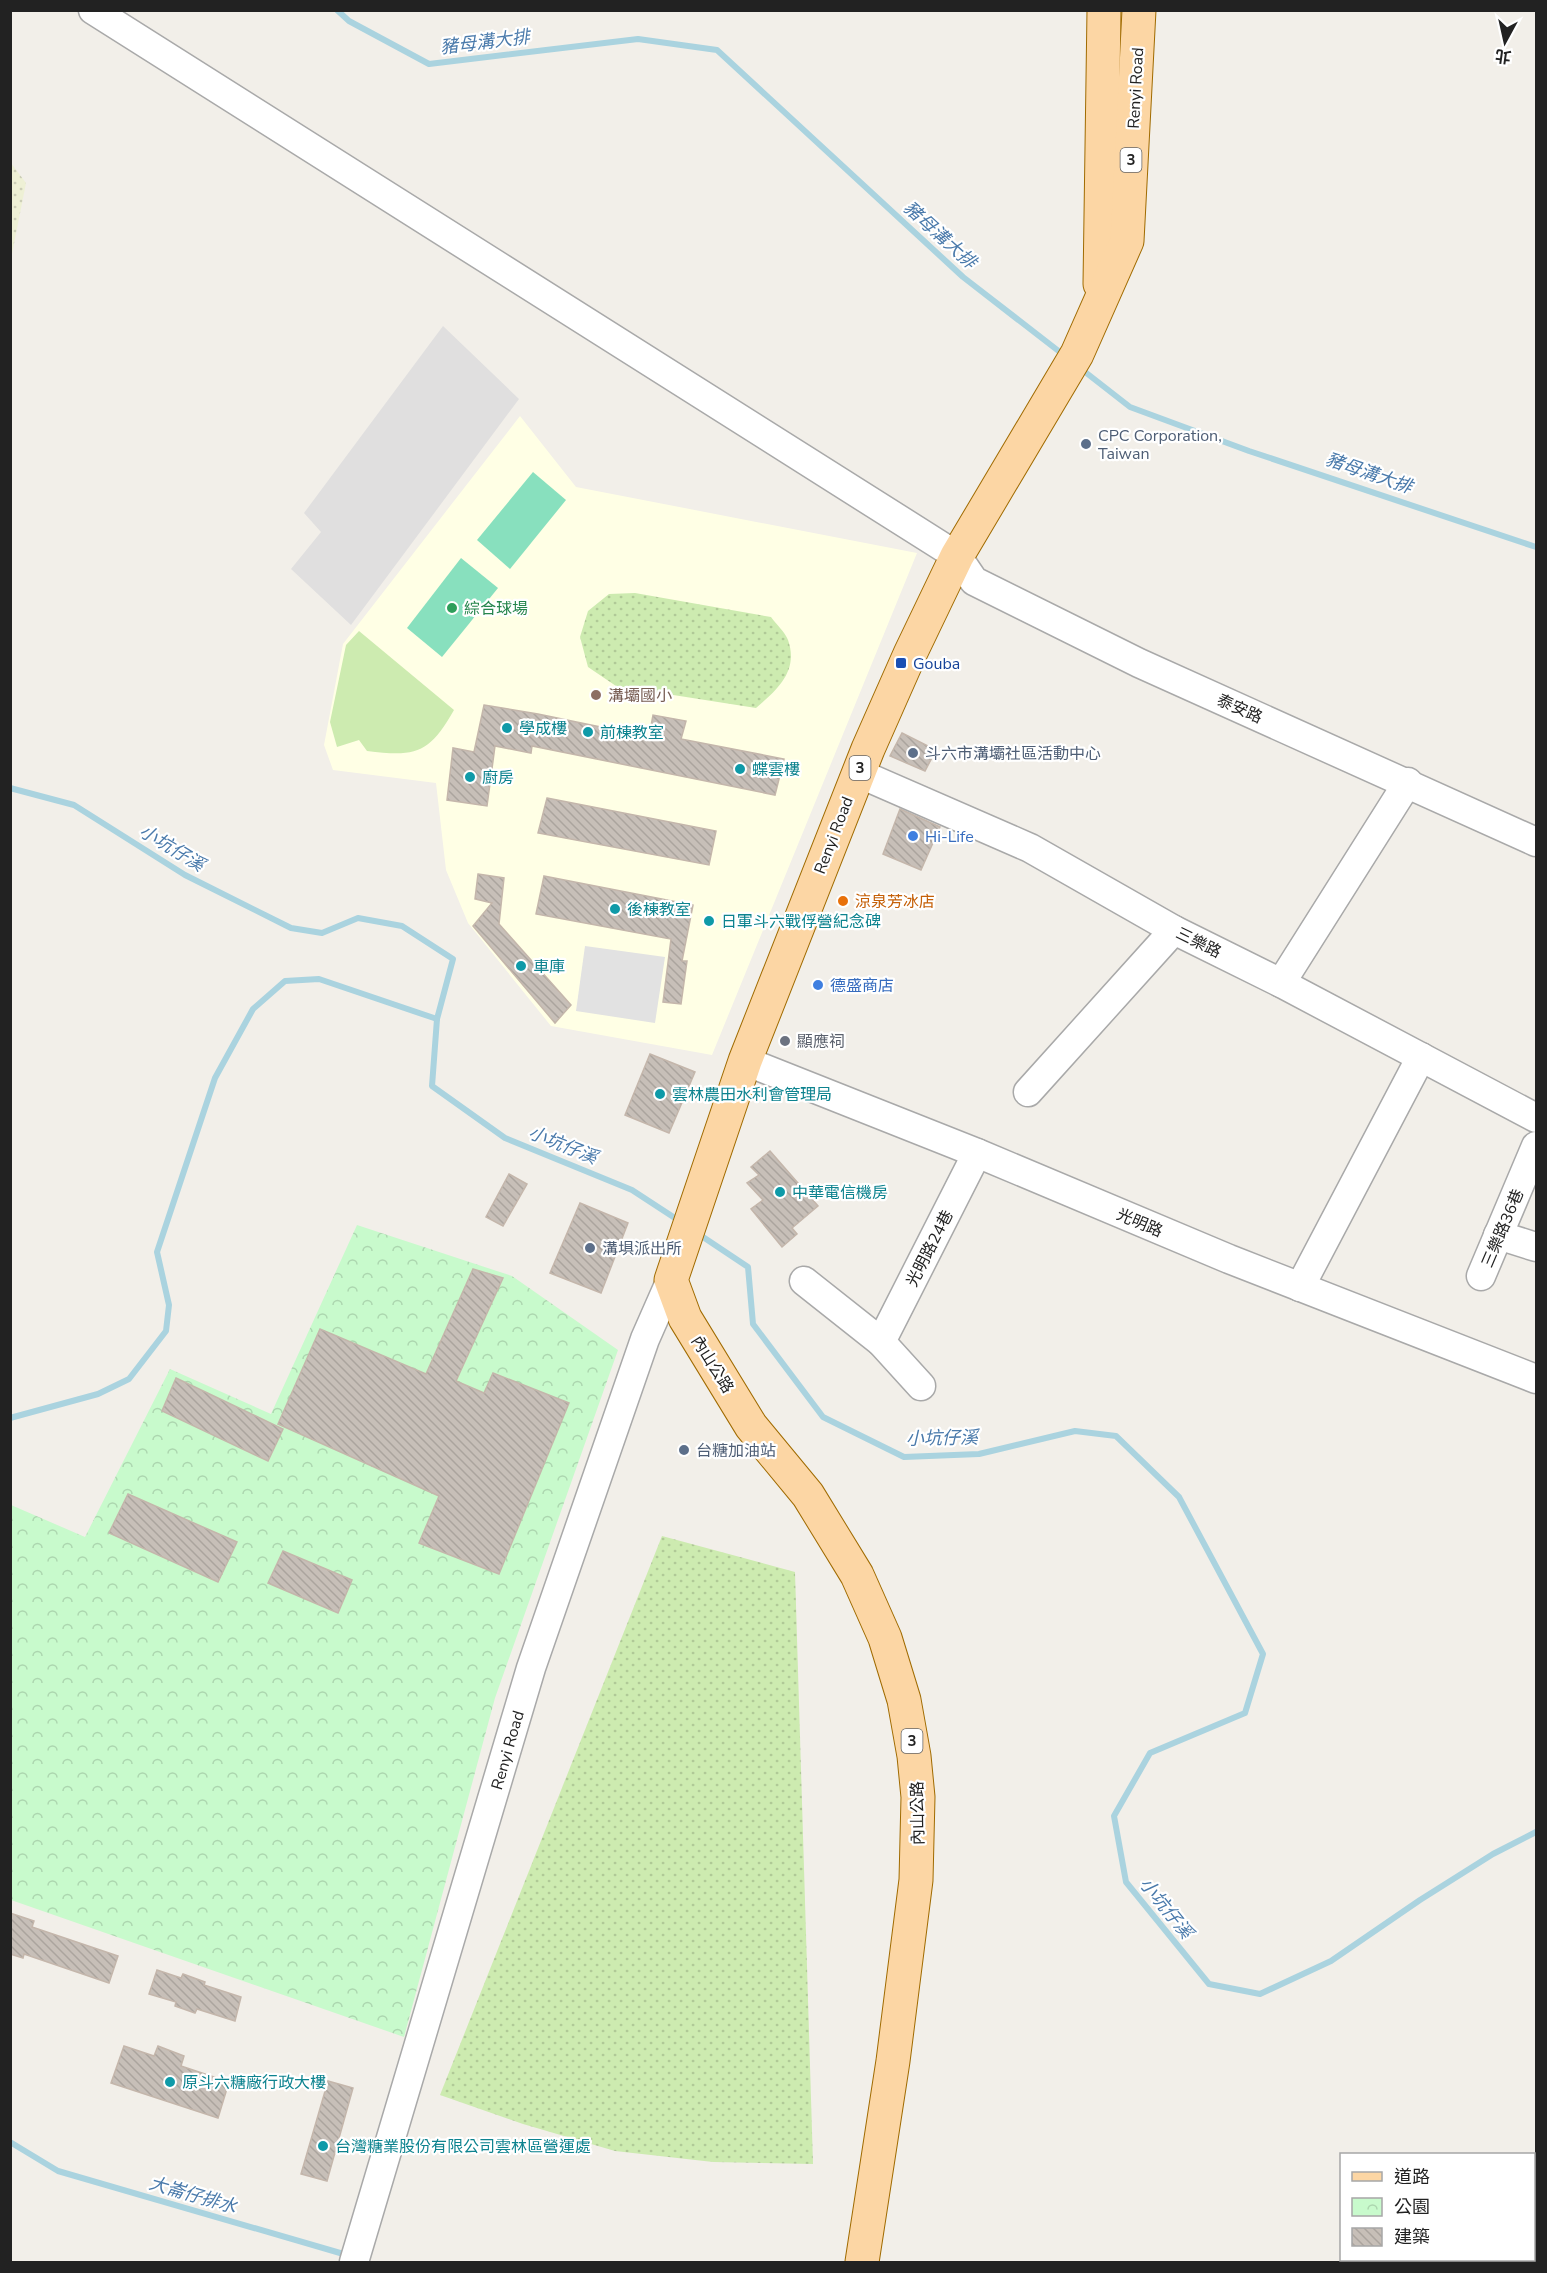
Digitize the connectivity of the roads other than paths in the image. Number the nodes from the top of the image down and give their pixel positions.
1 (93, 10) edge
2 (1104, 10) edge
3 (1139, 10) edge
4 (1100, 304) junction
5 (957, 556) junction
6 (858, 773) junction
7 (1408, 782) junction
8 (1536, 842) edge
9 (1174, 930) junction
10 (1281, 983) junction
11 (1421, 1057) junction
12 (746, 1061) junction
13 (1028, 1092) dead end
14 (1536, 1118) edge
15 (1536, 1146) edge
16 (977, 1153) junction
17 (1498, 1235) junction
18 (1536, 1247) edge
19 (1481, 1276) dead end
20 (671, 1280) junction
21 (804, 1281) dead end
22 (1300, 1287) junction
23 (881, 1342) junction
24 (1536, 1379) edge
25 (921, 1386) dead end
26 (354, 2262) edge
27 (862, 2262) edge

1 - 5 street
2 - 4 main road, Renyi Road / 3
3 - 4 main road, Renyi Road / 3
4 - 5 main road, Renyi Road / 3
5 - 6 main road, Renyi Road / 3
5 - 7 street, 泰安路
6 - 9 street, 三樂路
6 - 12 main road, Renyi Road / 3
7 - 8 street, 泰安路
7 - 10 street
9 - 10 street, 三樂路
9 - 13 street
10 - 11 street, 三樂路
11 - 14 street, 三樂路
11 - 22 street
12 - 16 street, 光明路
12 - 20 main road, Renyi Road / 3
15 - 17 street, 三樂路36巷
16 - 22 street, 光明路
16 - 23 street, 光明路24巷
17 - 18 street
17 - 19 street, 三樂路36巷
20 - 26 street, Renyi Road
20 - 27 main road, 內山公路 / 3
21 - 23 street
22 - 24 street, 光明路
23 - 25 street

